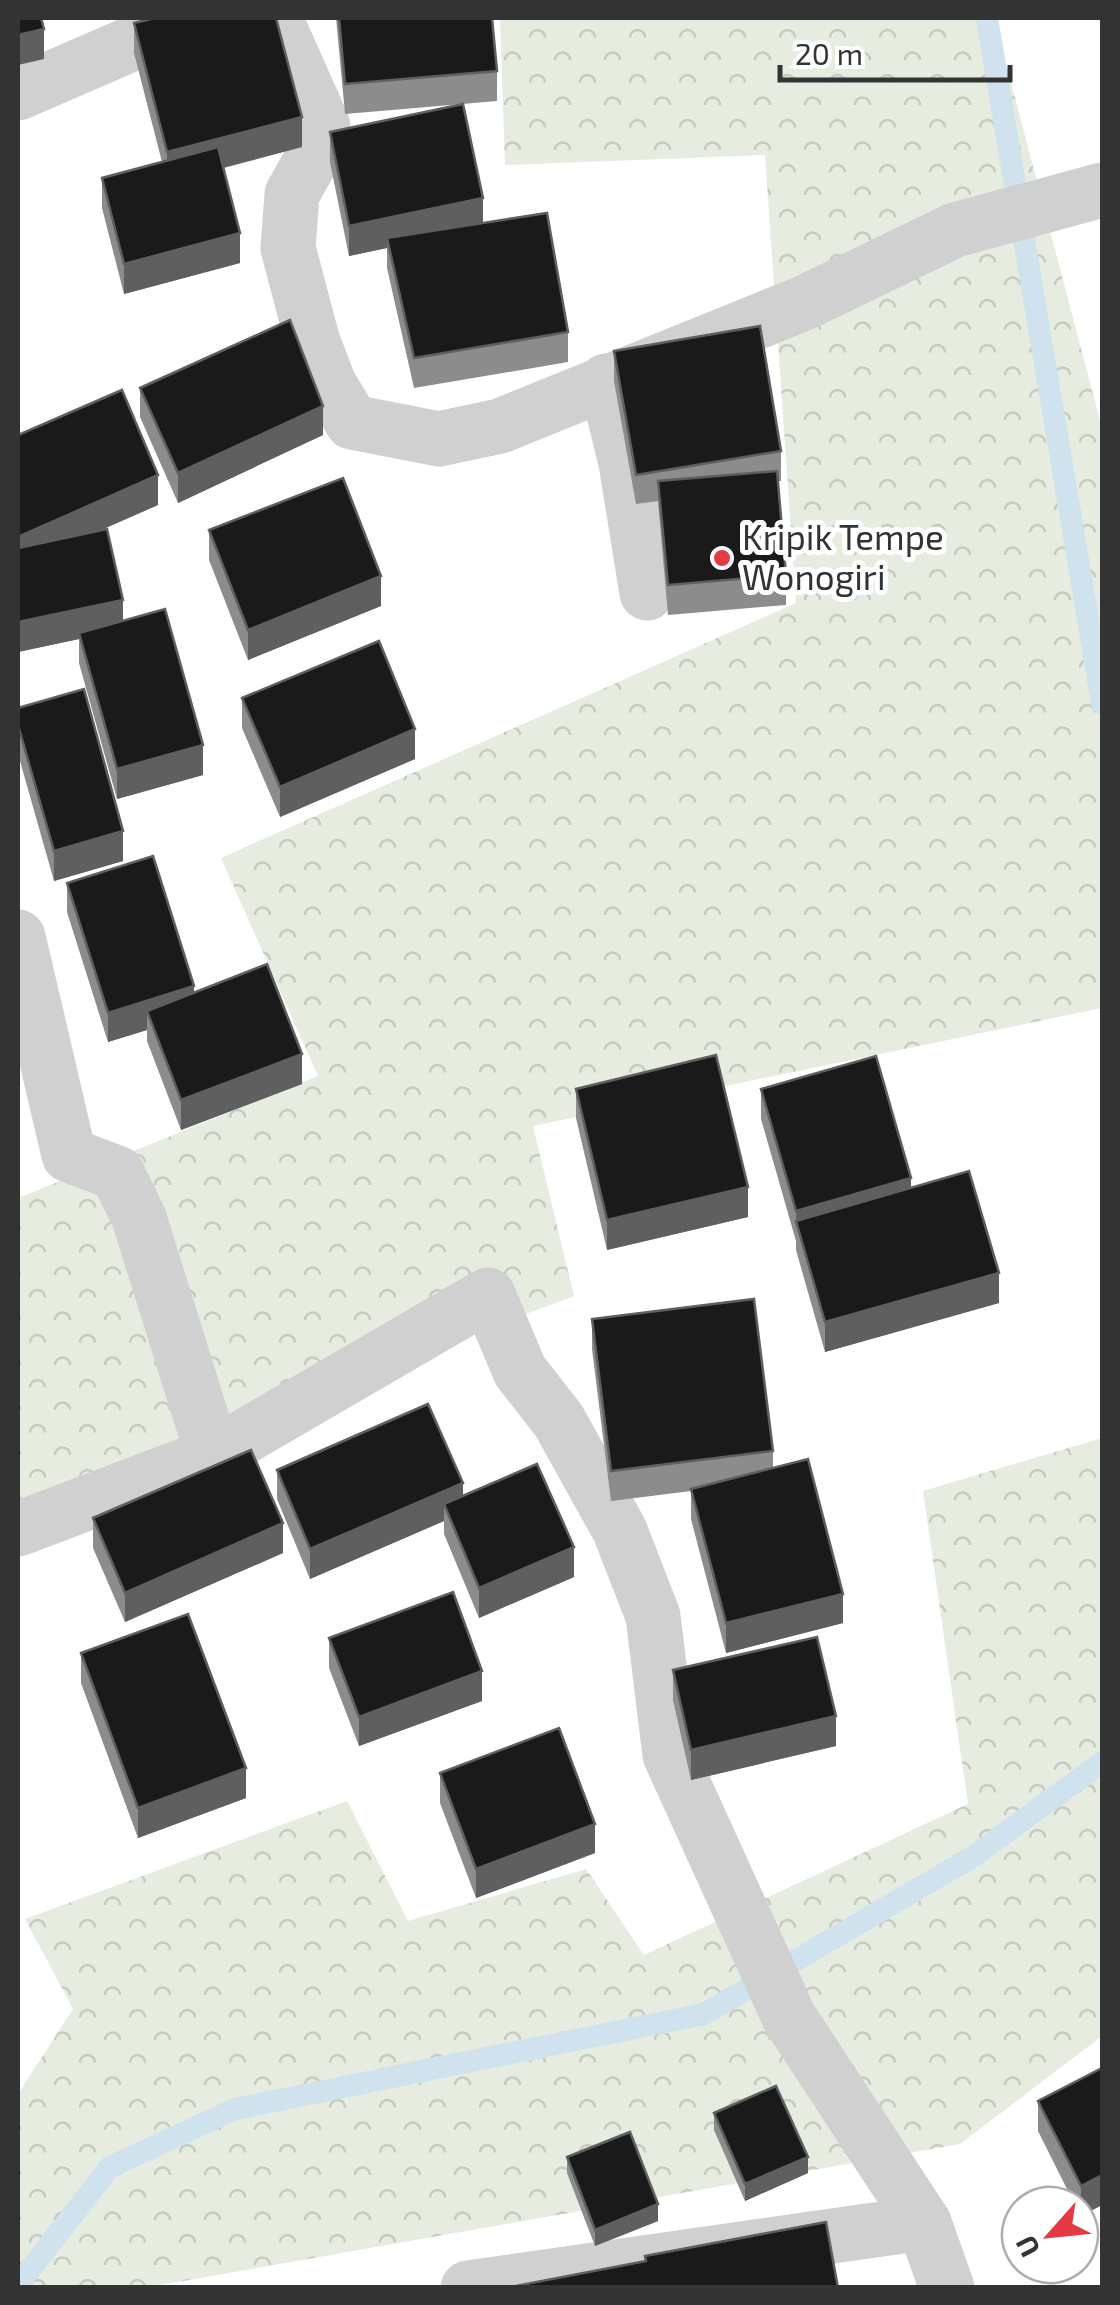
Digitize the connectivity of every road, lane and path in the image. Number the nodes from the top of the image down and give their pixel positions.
1 (190, 18) edge
2 (276, 18) edge
3 (18, 93) edge
4 (1102, 190) edge
5 (606, 381) junction
6 (647, 593) dead end
7 (18, 937) edge
8 (213, 1455) junction
9 (18, 1529) edge
10 (924, 2223) junction
11 (468, 2288) edge
12 (946, 2288) edge

1 - 3 street
2 - 5 street
4 - 5 street
5 - 6 street
7 - 8 street
8 - 9 street
8 - 10 street
10 - 11 street
10 - 12 street

